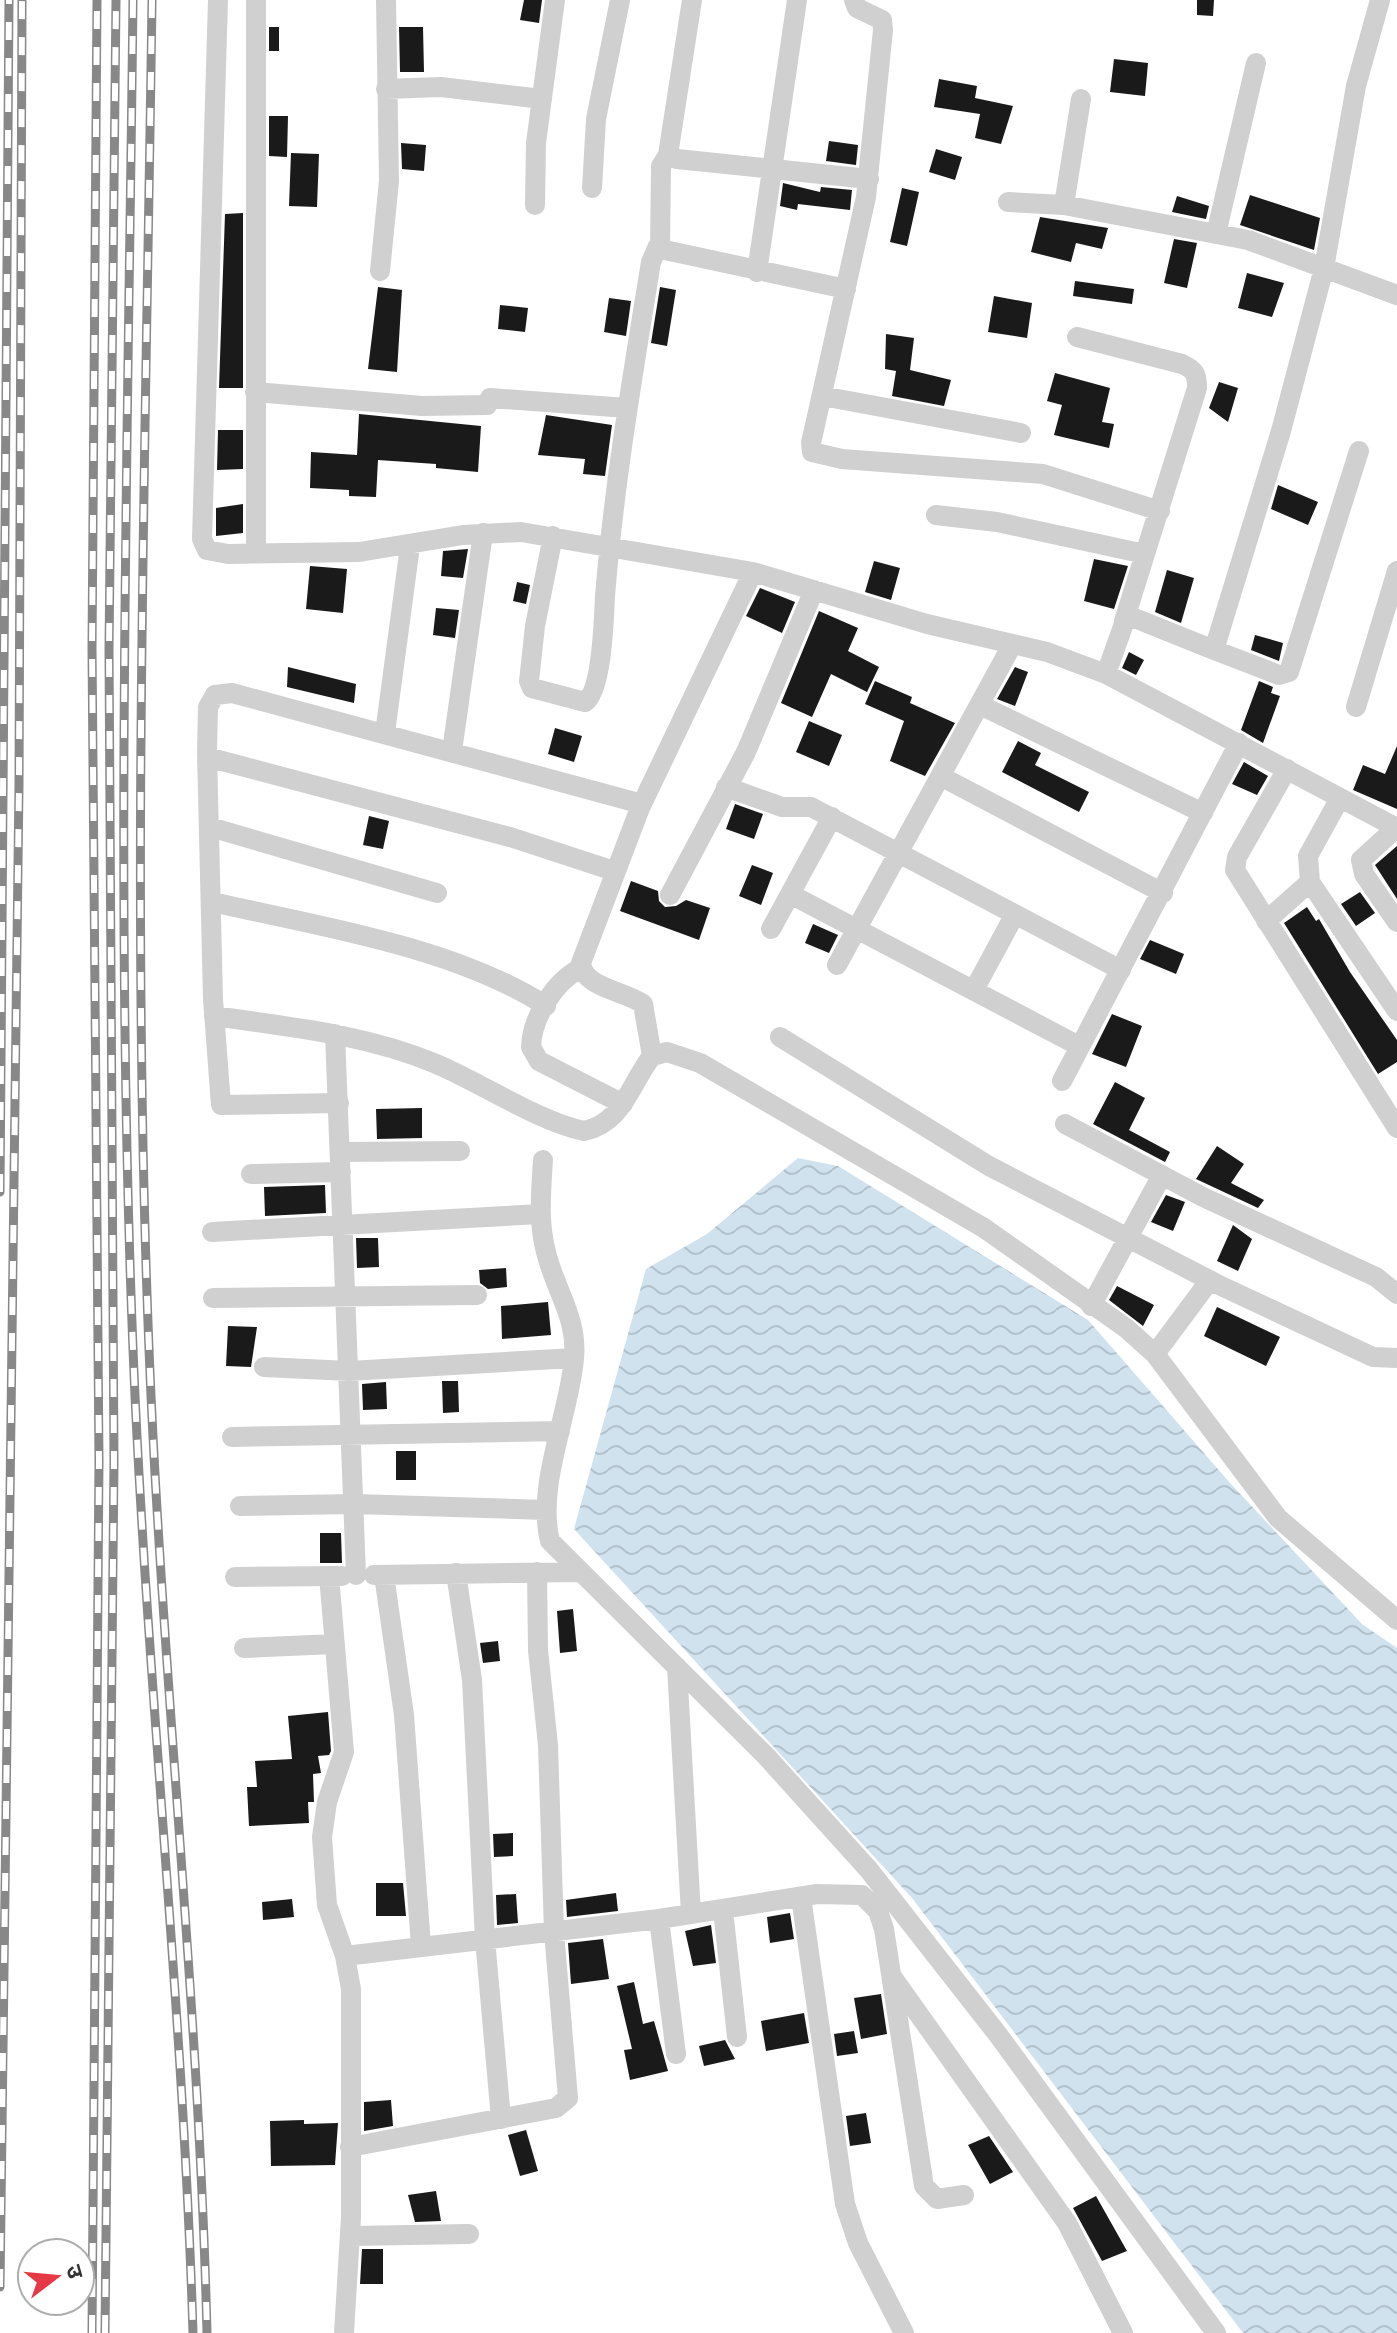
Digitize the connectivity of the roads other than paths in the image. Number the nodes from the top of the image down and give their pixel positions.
1 (218, 0) edge
2 (256, 0) edge
3 (386, 0) edge
4 (555, 0) edge
5 (620, 0) edge
6 (692, 0) edge
7 (797, 0) edge
8 (854, 0) edge
9 (1380, 0) edge
10 (1256, 63) dead end
11 (386, 89) junction
12 (542, 99) junction
13 (1081, 99) dead end
14 (668, 155) junction
15 (774, 169) junction
16 (869, 179) junction
17 (592, 188) dead end
18 (1008, 202) dead end
19 (535, 205) dead end
20 (1064, 205) junction
21 (1216, 234) junction
22 (658, 246) junction
23 (1324, 268) junction
24 (380, 271) dead end
25 (757, 272) junction
26 (846, 289) junction
27 (1397, 295) edge
28 (1077, 337) dead end
29 (255, 392) junction
30 (822, 396) junction
31 (627, 408) junction
32 (1021, 433) dead end
33 (1359, 451) dead end
34 (1160, 511) junction
35 (936, 515) dead end
36 (483, 533) junction
37 (553, 536) junction
38 (410, 546) junction
39 (609, 549) junction
40 (256, 553) junction
41 (1145, 554) junction
42 (1397, 571) edge
43 (753, 572) junction
44 (814, 590) junction
45 (1124, 621) junction
46 (1012, 645) junction
47 (1214, 650) junction
48 (1106, 674) junction
49 (980, 705) junction
50 (1356, 707) dead end
51 (385, 733) junction
52 (1239, 743) junction
53 (452, 751) junction
54 (207, 757) junction
55 (1287, 769) junction
56 (942, 777) junction
57 (726, 787) junction
58 (1340, 798) junction
59 (642, 804) junction
60 (1203, 813) junction
61 (832, 817) junction
62 (210, 827) junction
63 (1397, 828) edge
64 (901, 852) junction
65 (614, 871) junction
66 (1310, 882) junction
67 (437, 893) dead end
68 (1163, 893) junction
69 (790, 894) junction
70 (670, 895) dead end
71 (212, 902) junction
72 (1015, 914) junction
73 (1266, 921) junction
74 (1397, 922) edge
75 (771, 929) dead end
76 (857, 929) junction
77 (837, 965) dead end
78 (581, 968) junction
79 (1121, 970) junction
80 (974, 990) junction
81 (546, 1006) junction
82 (1397, 1011) edge
83 (214, 1016) junction
84 (335, 1034) junction
85 (780, 1037) dead end
86 (1079, 1046) junction
87 (652, 1056) junction
88 (1062, 1081) dead end
89 (339, 1103) junction
90 (623, 1104) junction
91 (1065, 1124) dead end
92 (1397, 1128) edge
93 (460, 1151) dead end
94 (543, 1160) dead end
95 (341, 1162) junction
96 (251, 1174) dead end
97 (1162, 1175) junction
98 (540, 1214) junction
99 (343, 1228) junction
100 (212, 1232) dead end
101 (1127, 1238) junction
102 (1210, 1280) junction
103 (1397, 1294) edge
104 (477, 1295) dead end
105 (213, 1298) dead end
106 (346, 1298) junction
107 (1091, 1306) junction
108 (1155, 1354) junction
109 (574, 1358) junction
110 (1397, 1358) edge
111 (264, 1367) dead end
112 (349, 1371) junction
113 (560, 1431) junction
114 (232, 1437) dead end
115 (351, 1438) junction
116 (355, 1504) junction
117 (240, 1506) dead end
118 (546, 1510) junction
119 (537, 1572) junction
120 (578, 1572) junction
121 (456, 1573) junction
122 (356, 1575) junction
123 (384, 1575) junction
124 (329, 1576) junction
125 (235, 1577) dead end
126 (1397, 1620) edge
127 (335, 1644) junction
128 (244, 1648) dead end
129 (677, 1667) junction
130 (801, 1897) junction
131 (723, 1910) junction
132 (691, 1914) junction
133 (659, 1919) junction
134 (554, 1932) junction
135 (485, 1939) junction
136 (421, 1946) junction
137 (345, 1956) junction
138 (891, 1975) junction
139 (737, 2037) dead end
140 (676, 2054) dead end
141 (501, 2119) junction
142 (350, 2147) junction
143 (964, 2195) dead end
144 (469, 2234) dead end
145 (350, 2236) junction
146 (344, 2333) edge
147 (904, 2333) edge
148 (1123, 2333) edge
149 (1216, 2333) edge

1 - 40 street
2 - 29 street
3 - 11 street
4 - 12 street
5 - 17 street
6 - 14 street
7 - 15 street
8 - 16 street
9 - 23 street
10 - 21 street
11 - 12 street
11 - 24 street
12 - 19 street
13 - 20 street
14 - 15 street
14 - 22 street
15 - 16 street
15 - 25 street
16 - 26 street
18 - 20 street
20 - 21 street
21 - 23 street
22 - 25 street
22 - 31 street
23 - 27 street
23 - 47 street
25 - 26 street
26 - 30 street
28 - 34 street
29 - 31 street
29 - 40 street
30 - 32 street
30 - 34 street
31 - 39 street
33 - 47 street
34 - 41 street
35 - 41 street
36 - 37 street
36 - 38 street
36 - 53 street
37 - 39 street
37 - 39 street
38 - 40 street
38 - 51 street
39 - 43 street
41 - 45 street
42 - 50 street
43 - 44 street
43 - 59 street
44 - 46 street
44 - 57 street
45 - 47 street
45 - 48 street
46 - 48 street
46 - 49 street
48 - 52 street
49 - 56 street
49 - 60 street
51 - 53 street
51 - 54 street
52 - 55 street
52 - 60 street
53 - 59 street
54 - 62 street
54 - 65 street
55 - 58 street
55 - 73 street
56 - 64 street
56 - 68 street
57 - 61 street
57 - 70 street
58 - 63 street
58 - 66 street
59 - 65 street
60 - 68 street
61 - 64 street
61 - 69 street
62 - 67 street
62 - 71 street
63 - 74 street
64 - 72 street
64 - 76 street
65 - 78 street
66 - 73 street
66 - 82 street
68 - 79 street
69 - 75 street
69 - 76 street
71 - 81 street
71 - 83 street
72 - 79 street
72 - 80 street
73 - 92 street
76 - 77 street
76 - 80 street
78 - 81 street
78 - 87 street
79 - 86 street
80 - 86 street
81 - 90 street
83 - 84 street
83 - 89 street
84 - 89 street
84 - 90 street
85 - 101 street
86 - 88 street
87 - 90 street
87 - 107 street
89 - 95 street
91 - 97 street
93 - 95 street
94 - 98 street
95 - 96 street
95 - 99 street
97 - 101 street
97 - 103 street
98 - 99 street
98 - 109 street
99 - 100 street
99 - 106 street
101 - 102 street
101 - 107 street
102 - 108 street
102 - 110 street
104 - 106 street
105 - 106 street
106 - 112 street
107 - 108 street
108 - 126 street
109 - 112 street
109 - 113 street
111 - 112 street
112 - 115 street
113 - 115 street
113 - 118 street
114 - 115 street
115 - 116 street
116 - 117 street
116 - 118 street
116 - 122 street
118 - 120 street
119 - 120 street
119 - 121 street
119 - 134 street
120 - 129 street
121 - 123 street
121 - 135 street
122 - 123 street
122 - 124 street
123 - 136 street
124 - 125 street
124 - 127 street
127 - 128 street
127 - 137 street
129 - 132 street
129 - 149 street
130 - 131 street
130 - 138 street
130 - 147 street
131 - 132 street
131 - 139 street
132 - 133 street
133 - 134 street
133 - 140 street
134 - 135 street
134 - 141 street
135 - 136 street
135 - 141 street
136 - 137 street
137 - 142 street
138 - 143 street
138 - 148 street
141 - 142 street
142 - 145 street
144 - 145 street
145 - 146 street

